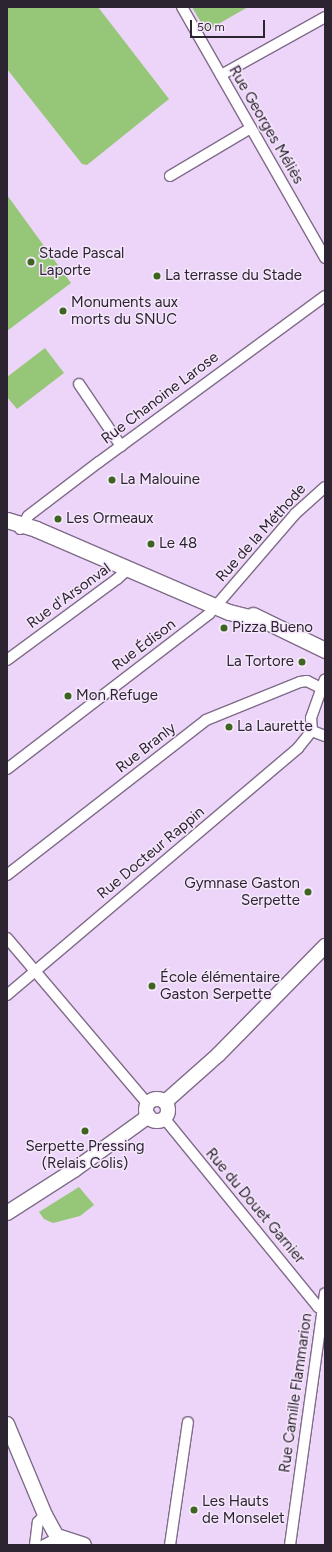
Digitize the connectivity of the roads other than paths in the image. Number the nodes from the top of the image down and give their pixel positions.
1 (182, 7) edge
2 (325, 17) edge
3 (221, 76) junction
4 (251, 128) junction
5 (170, 176) dead end
6 (325, 258) edge
7 (325, 296) edge
8 (79, 384) dead end
9 (120, 446) junction
10 (325, 487) edge
11 (7, 520) edge
12 (17, 526) edge
13 (128, 569) junction
14 (218, 604) junction
15 (284, 630) junction
16 (325, 641) edge
17 (325, 650) edge
18 (7, 660) edge
19 (323, 683) edge
20 (312, 731) junction
21 (325, 736) edge
22 (7, 769) edge
23 (7, 875) edge
24 (7, 938) edge
25 (325, 946) edge
26 (36, 971) junction
27 (7, 995) edge
28 (165, 1102) junction
29 (148, 1110) junction
30 (164, 1118) junction
31 (7, 1213) edge
32 (325, 1293) edge
33 (324, 1310) edge
34 (188, 1422) dead end
35 (7, 1424) edge
36 (10, 1440) edge
37 (45, 1516) junction
38 (56, 1542) edge
39 (35, 1545) edge
40 (84, 1545) edge
41 (170, 1545) edge
42 (290, 1545) edge

1 - 3 street, Rue Georges Méliès
2 - 3 street
3 - 4 street, Rue Georges Méliès
4 - 5 street
4 - 6 street, Rue Georges Méliès
7 - 9 street, Rue Chanoine Larose
8 - 9 street
9 - 12 street, Rue Chanoine Larose
10 - 14 street, Rue de la Méthode
11 - 12 main road
12 - 13 main road
13 - 14 main road
13 - 18 street, Rue d'Arsonval
14 - 15 main road
14 - 22 street, Rue Édison
15 - 16 main road
15 - 17 main road
19 - 20 street
19 - 23 street, Rue Branly
20 - 21 street
20 - 26 street, Rue Docteur Rappin
24 - 26 street
25 - 28 main road
26 - 27 street, Rue Docteur Rappin
26 - 29 street
28 - 29 main road
28 - 30 main road
29 - 30 main road
29 - 31 main road
30 - 33 street, Rue du Douet Garnier
32 - 33 street, Rue Camille Flammarion
33 - 42 street, Rue Camille Flammarion
34 - 41 street
35 - 36 main road
36 - 37 main road
37 - 38 main road
37 - 39 street
38 - 40 main road

